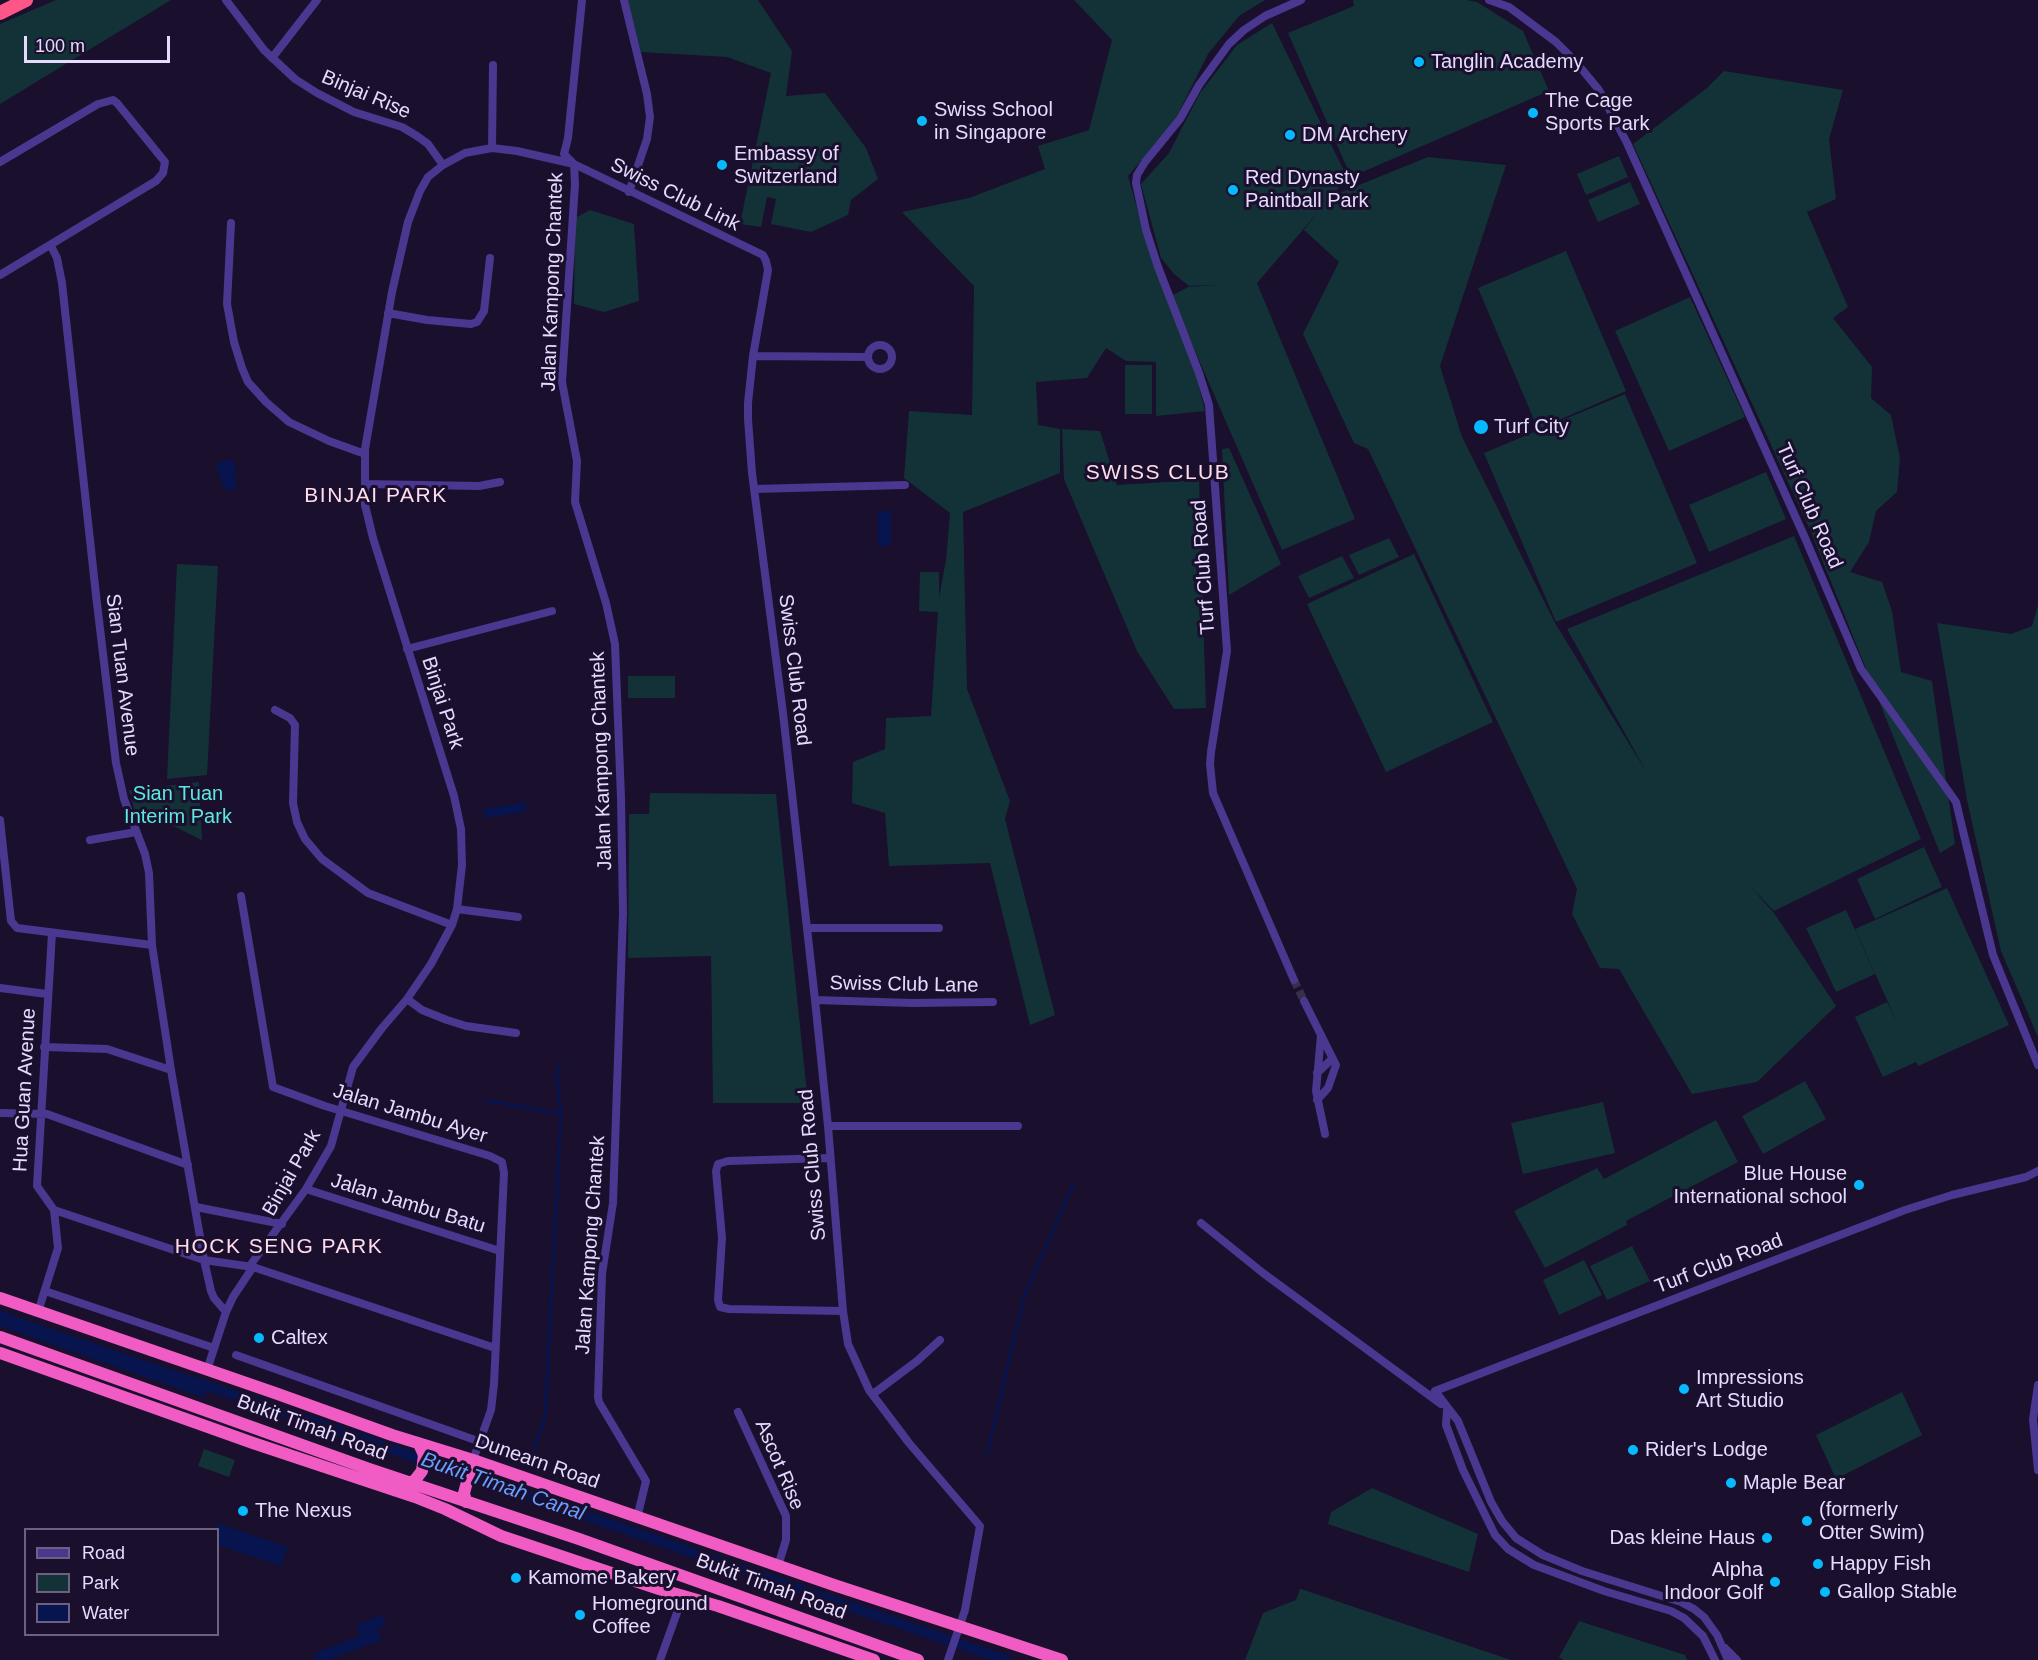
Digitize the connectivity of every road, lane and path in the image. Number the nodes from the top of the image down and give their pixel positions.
1 (26, 0) edge
2 (226, 0) edge
3 (317, 0) edge
4 (582, 0) edge
5 (624, 0) edge
6 (1301, 0) edge
7 (1490, 0) edge
8 (0, 13) edge
9 (272, 58) junction
10 (493, 64) dead end
11 (492, 148) junction
12 (0, 162) edge
13 (574, 164) junction
14 (443, 165) junction
15 (629, 192) junction
16 (231, 223) dead end
17 (51, 246) junction
18 (762, 255) joint
19 (490, 258) dead end
20 (0, 275) edge
21 (388, 313) junction
22 (753, 356) junction
23 (868, 357) dead end
24 (364, 454) junction
25 (500, 482) dead end
26 (365, 484) junction
27 (905, 485) dead end
28 (754, 489) junction
29 (552, 611) dead end
30 (407, 649) junction
31 (275, 710) dead end
32 (0, 819) edge
33 (136, 832) junction
34 (90, 840) dead end
35 (241, 896) dead end
36 (457, 909) junction
37 (518, 917) dead end
38 (452, 925) junction
39 (807, 928) junction
40 (939, 928) dead end
41 (52, 933) junction
42 (152, 945) junction
43 (1294, 980) tunnel mouth
44 (0, 988) edge
45 (47, 994) junction
46 (407, 999) junction
47 (815, 1000) junction
48 (1304, 1001) tunnel mouth
49 (993, 1002) dead end
50 (516, 1033) dead end
51 (1321, 1034) junction
52 (44, 1047) junction
53 (1332, 1059) junction
54 (2038, 1065) edge
55 (171, 1071) junction
56 (1317, 1073) junction
57 (1317, 1100) junction
58 (341, 1110) junction
59 (0, 1113) edge
60 (41, 1114) junction
61 (828, 1126) junction
62 (1018, 1126) dead end
63 (1325, 1134) dead end
64 (830, 1158) junction
65 (188, 1165) junction
66 (2038, 1171) edge
67 (306, 1190) junction
68 (196, 1207) junction
69 (54, 1210) junction
70 (1201, 1223) dead end
71 (282, 1224) junction
72 (500, 1251) junction
73 (204, 1260) junction
74 (251, 1267) junction
75 (45, 1290) junction
76 (0, 1298) edge
77 (843, 1311) junction
78 (38, 1312) junction
79 (226, 1312) junction
80 (0, 1337) edge
81 (940, 1340) dead end
82 (214, 1348) junction
83 (495, 1348) junction
84 (0, 1353) edge
85 (236, 1355) dead end
86 (207, 1370) junction
87 (2038, 1385) edge
88 (873, 1394) junction
89 (1447, 1409) junction
90 (738, 1412) dead end
91 (213, 1414) junction
92 (219, 1431) junction
93 (480, 1443) junction
94 (419, 1444) junction
95 (1471, 1454) junction
96 (520, 1456) dead end
97 (1458, 1458) junction
98 (473, 1460) junction
99 (2038, 1470) edge
100 (409, 1483) junction
101 (466, 1502) junction
102 (637, 1518) junction
103 (579, 1539) junction
104 (588, 1564) junction
105 (778, 1566) junction
106 (683, 1596) junction
107 (958, 1632) junction
108 (1722, 1644) junction
109 (948, 1659) edge
110 (660, 1660) edge
111 (874, 1660) edge
112 (918, 1660) edge
113 (1062, 1660) edge
114 (1715, 1660) edge
115 (1728, 1660) edge
116 (1737, 1660) edge

1 - 8 highway
2 - 9 street, Binjai Rise
3 - 9 street
4 - 13 street, Jalan Kampong Chantek
5 - 15 street
6 - 43 street, Turf Club Road
7 - 54 street, Turf Club Road
9 - 14 street, Binjai Rise
10 - 11 street
11 - 13 street, Binjai Park
11 - 14 street, Binjai Park
12 - 17 street
13 - 15 street, Swiss Club Link
13 - 102 street, Jalan Kampong Chantek
14 - 21 street, Binjai Park
15 - 18 street, Swiss Club Link
16 - 24 street
17 - 20 street
17 - 33 street, Sian Tuan Avenue
18 - 22 street, Swiss Club Road
19 - 21 street
21 - 24 street, Binjai Park
22 - 23 street
22 - 28 street, Swiss Club Road
24 - 26 street, Binjai Park
25 - 26 street
26 - 30 street, Binjai Park
27 - 28 street
28 - 39 street, Swiss Club Road
29 - 30 street, Binjai Park
30 - 36 street, Binjai Park
31 - 38 street
32 - 41 street
33 - 34 street
33 - 42 street, Sian Tuan Avenue
35 - 58 street, Jalan Jambu Ayer
36 - 37 street
36 - 38 street, Binjai Park
38 - 46 street, Binjai Park
39 - 40 street
39 - 47 street, Swiss Club Road
41 - 42 street
41 - 45 street, Hua Guan Avenue
42 - 55 street, Sian Tuan Avenue
44 - 45 street
45 - 52 street, Hua Guan Avenue
46 - 50 street
46 - 58 street, Binjai Park
47 - 49 street, Swiss Club Lane
47 - 61 street, Swiss Club Road
48 - 51 street
51 - 53 street
51 - 56 street
52 - 55 street
52 - 60 street, Hua Guan Avenue
53 - 56 street
53 - 57 street
55 - 65 street, Sian Tuan Avenue
56 - 57 street
57 - 63 street
58 - 67 street, Binjai Park
58 - 72 street, Jalan Jambu Ayer
59 - 60 street
60 - 65 street
60 - 69 street, Hua Guan Avenue
61 - 62 street
61 - 64 street, Swiss Club Road
64 - 77 street, Swiss Club Road
64 - 77 street
65 - 68 street, Sian Tuan Avenue
66 - 89 street, Turf Club Road
67 - 71 street, Binjai Park
67 - 72 street, Jalan Jambu Batu
68 - 71 street
68 - 73 street, Sian Tuan Avenue
69 - 73 street
69 - 75 street, Hua Guan Avenue
70 - 89 street, Turf Club Road
71 - 74 street, Binjai Park
72 - 83 street, Jalan Jambu Ayer
73 - 74 street
73 - 79 street, Sian Tuan Avenue
74 - 79 street, Binjai Park
74 - 83 street
75 - 78 street, Hua Guan Avenue
75 - 82 street
76 - 78 highway, Dunearn Road
77 - 88 street, Swiss Club Road
78 - 86 highway, Dunearn Road
79 - 82 street, Binjai Park
80 - 91 highway, Bukit Timah Road
81 - 88 street
82 - 86 street, Binjai Park
83 - 93 street, Jalan Jambu Ayer
84 - 92 highway
85 - 93 street, Dunearn Road
86 - 94 highway, Dunearn Road
87 - 99 street
88 - 107 street, Swiss Club Road
89 - 95 street, Turf Club Road
89 - 97 street, Turf Club Road
90 - 105 street, Ascot Rise
91 - 92 highway
91 - 100 highway, Bukit Timah Road
92 - 104 highway
93 - 96 street, Dunearn Road
93 - 98 street, Jalan Jambu Ayer
94 - 98 highway, Dunearn Road
94 - 100 highway
95 - 97 street
95 - 108 street, Turf Club Road
97 - 114 street, Turf Club Road
98 - 101 highway
98 - 102 highway, Dunearn Road
100 - 101 highway, Bukit Timah Road
101 - 103 highway, Bukit Timah Road
102 - 105 highway, Dunearn Road
103 - 104 highway
103 - 112 highway, Bukit Timah Road
104 - 106 highway
105 - 107 highway, Dunearn Road
106 - 110 street
106 - 111 highway
107 - 109 street
107 - 113 highway, Dunearn Road
108 - 115 street, Turf Club Road
108 - 116 street

